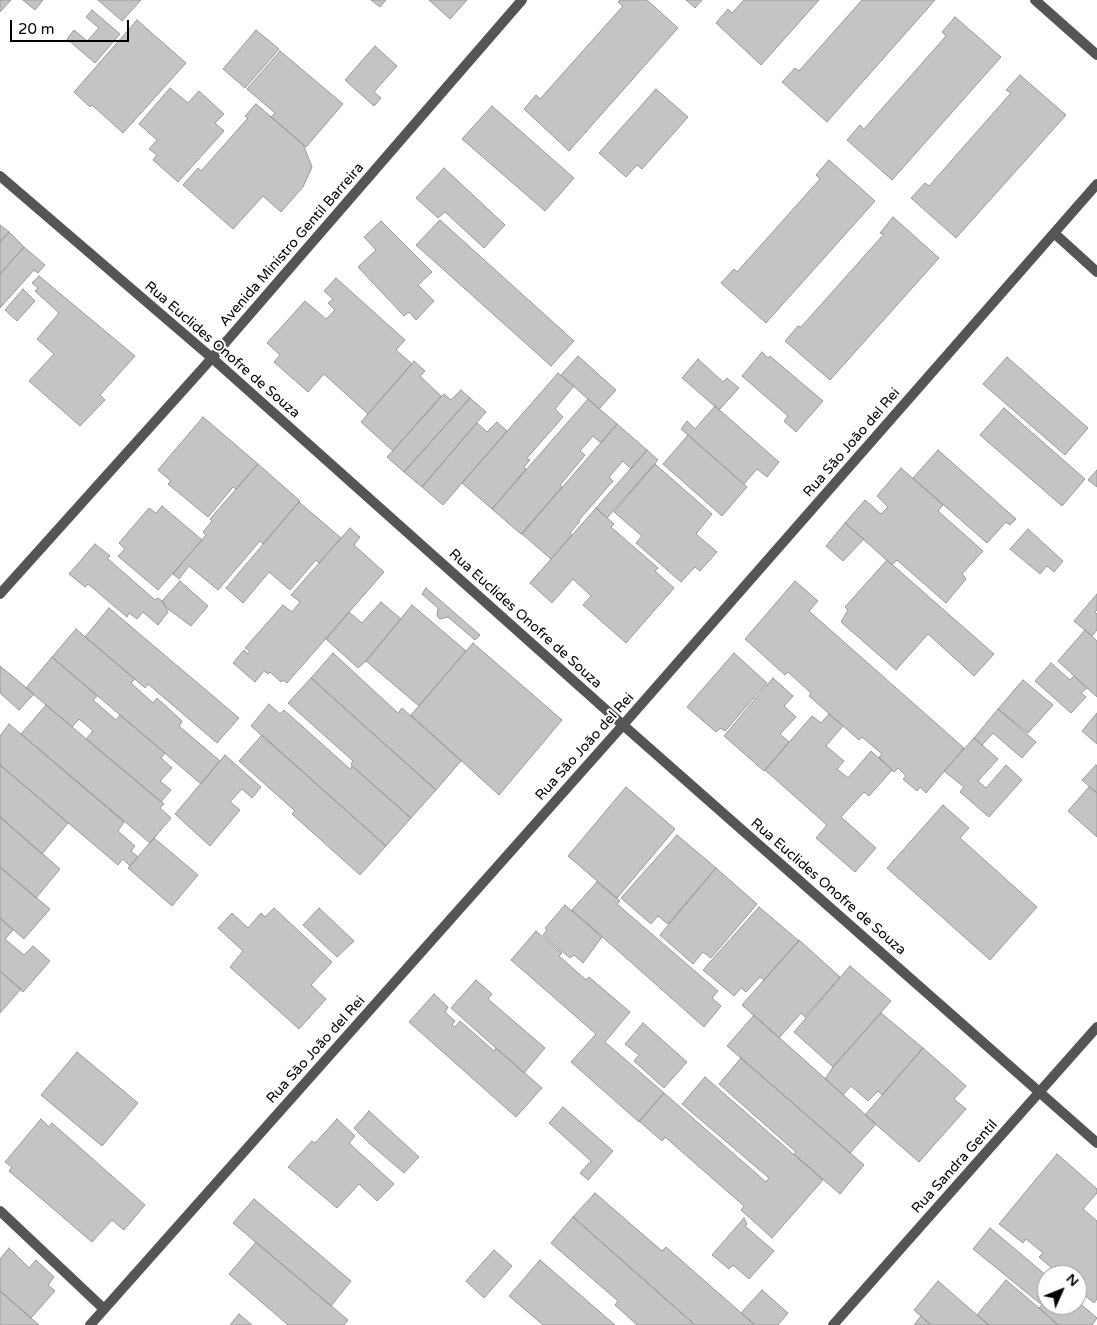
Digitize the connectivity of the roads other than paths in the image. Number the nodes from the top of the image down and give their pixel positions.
1 (522, 0) edge
2 (1035, 0) edge
3 (1097, 55) edge
4 (0, 176) edge
5 (1097, 184) edge
6 (1054, 233) junction
7 (1097, 272) edge
8 (212, 358) junction
9 (0, 594) edge
10 (623, 725) junction
11 (1097, 1026) edge
12 (1039, 1093) junction
13 (1097, 1143) edge
14 (0, 1211) edge
15 (104, 1309) junction
16 (90, 1325) edge
17 (832, 1325) edge

1 - 8 street, Avenida Ministro Gentil Barreira
2 - 3 street
4 - 8 street, Rua Euclides Onofre de Souza
5 - 6 street, Rua São João del Rei
6 - 7 street
6 - 10 street, Rua São João del Rei
8 - 9 street, Avenida Ministro Gentil Barreira
8 - 10 street, Rua Euclides Onofre de Souza
10 - 12 street, Rua Euclides Onofre de Souza
10 - 15 street, Rua São João del Rei
11 - 12 street, Rua Sandra Gentil
12 - 13 street, Rua Euclides Onofre de Souza
12 - 17 street, Rua Sandra Gentil
14 - 15 street
15 - 16 street, Rua São João del Rei

